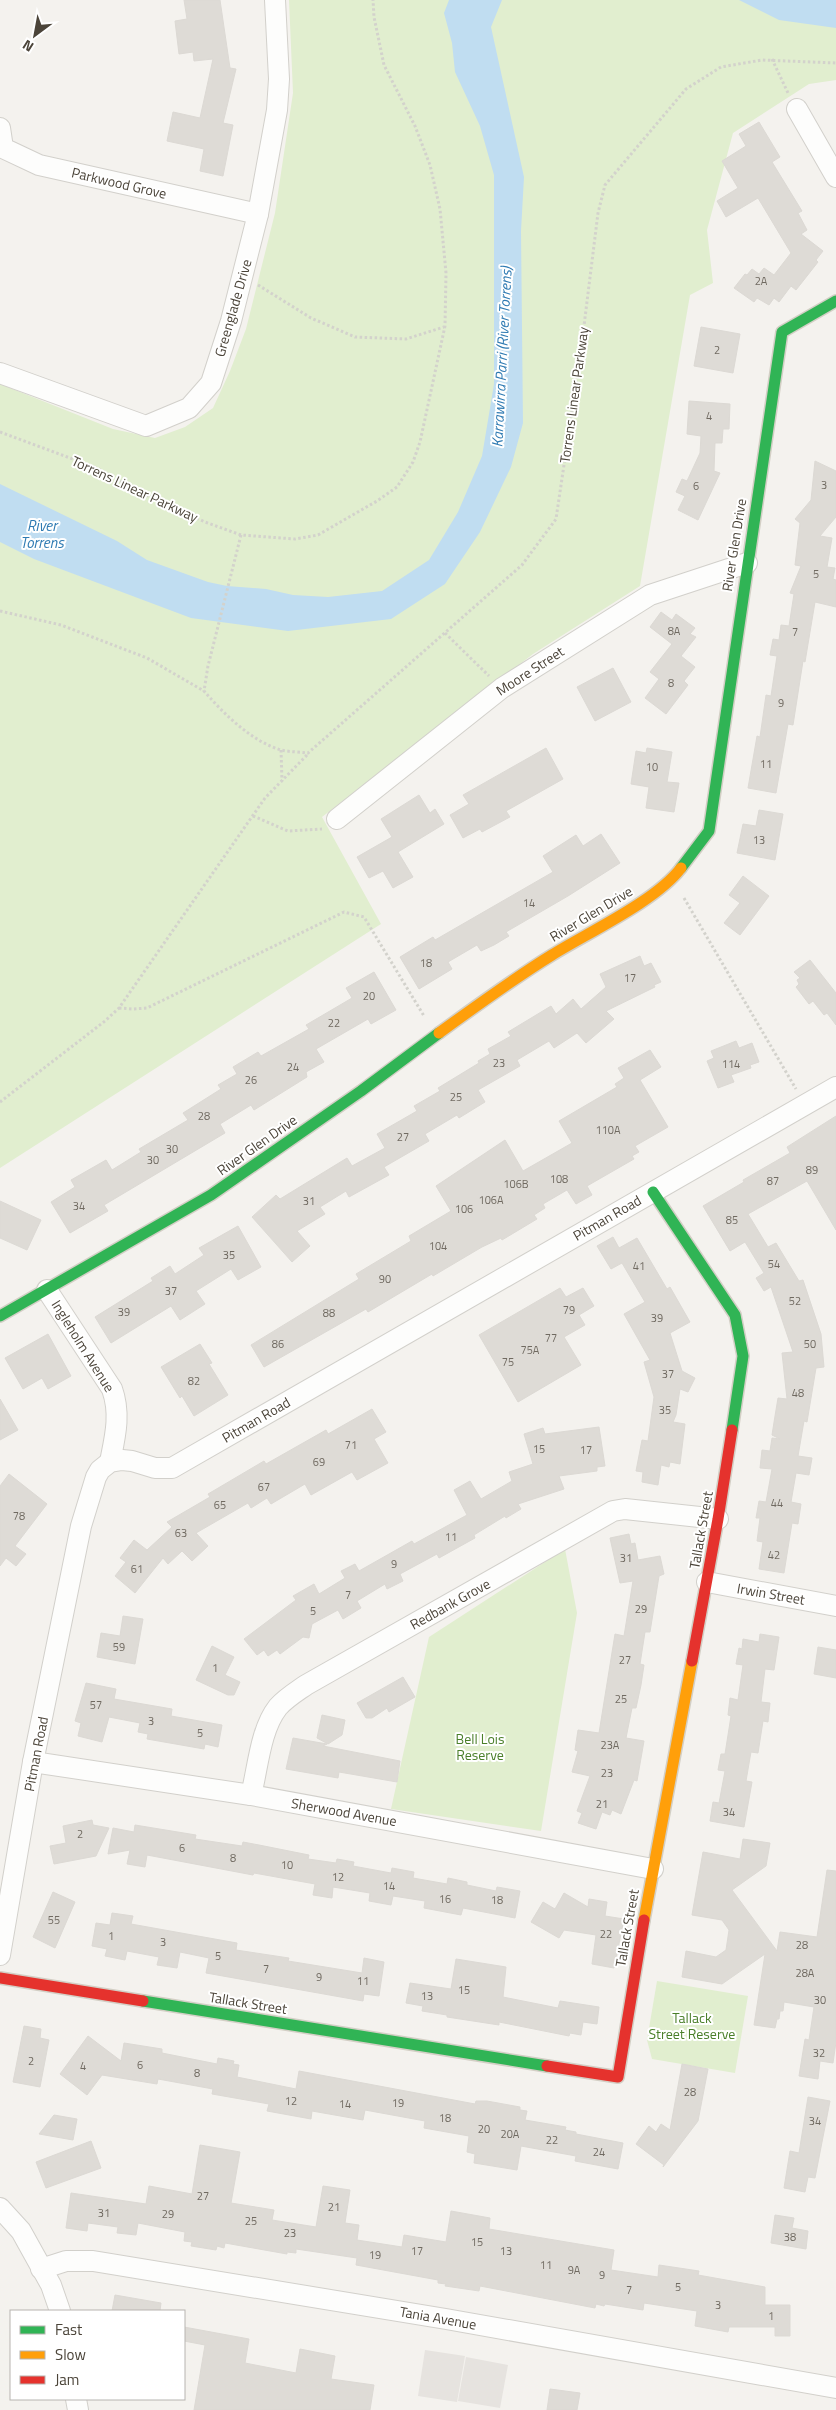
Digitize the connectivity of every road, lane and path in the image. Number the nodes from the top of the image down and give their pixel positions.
1 (275, 0) edge
2 (373, 0) edge
3 (772, 59) junction
4 (836, 63) edge
5 (797, 109) joint
6 (0, 128) edge
7 (836, 177) edge
8 (258, 214) junction
9 (244, 275) junction
10 (836, 301) edge
11 (445, 326) junction
12 (0, 373) edge
13 (0, 432) edge
14 (241, 535) junction
15 (746, 563) junction
16 (0, 611) edge
17 (445, 633) junction
18 (502, 688) junction
19 (204, 691) junction
20 (281, 750) junction
21 (308, 753) junction
22 (282, 781) junction
23 (253, 816) junction
24 (337, 819) joint
25 (673, 879) junction
26 (119, 1008) junction
27 (436, 1035) junction
28 (836, 1087) edge
29 (0, 1102) edge
30 (805, 1105) junction
31 (653, 1192) junction
32 (47, 1290) junction
33 (0, 1316) edge
34 (110, 1462) junction
35 (718, 1519) junction
36 (707, 1582) junction
37 (836, 1606) edge
38 (34, 1762) junction
39 (251, 1796) junction
40 (653, 1869) junction
41 (0, 1954) edge
42 (0, 1978) edge
43 (0, 2208) edge
44 (41, 2268) junction
45 (60, 2310) edge
46 (836, 2388) edge

1 - 8 street, Greenglade Drive
2 - 11 path, Torrens Linear Parkway
3 - 4 path, Torrens Linear Parkway
3 - 5 path
3 - 17 path, Torrens Linear Parkway
5 - 7 street
6 - 8 street, Parkwood Grove
8 - 9 street, Greenglade Drive
9 - 11 path
9 - 12 street, Greenglade Drive
10 - 15 street, River Glen Drive
11 - 14 path, Torrens Linear Parkway
13 - 14 path, Torrens Linear Parkway
14 - 19 path
15 - 18 street, Moore Street
15 - 25 street, River Glen Drive
16 - 19 path
17 - 18 path
17 - 21 path, Torrens Linear Parkway
18 - 24 street, Moore Street
19 - 20 path
20 - 21 path
20 - 22 path
21 - 22 path, Torrens Linear Parkway
22 - 23 path, Torrens Linear Parkway
23 - 24 path
23 - 26 path, Torrens Linear Parkway
25 - 27 street, River Glen Drive
25 - 30 path
26 - 27 path
26 - 29 path, Torrens Linear Parkway
27 - 32 street, River Glen Drive
28 - 30 street, Pitman Road
30 - 31 street, Pitman Road
31 - 34 street, Pitman Road
31 - 35 street, Tallack Street
32 - 33 street, River Glen Drive
32 - 34 street, Ingleholm Avenue
34 - 38 street, Pitman Road
35 - 36 street, Tallack Street
35 - 39 street, Redbank Grove
36 - 37 street, Irwin Street
36 - 40 street, Tallack Street
38 - 39 street, Sherwood Avenue
38 - 41 street, Pitman Road
39 - 40 street, Sherwood Avenue
40 - 42 street, Tallack Street
43 - 44 street
44 - 45 street
44 - 46 street, Tania Avenue

